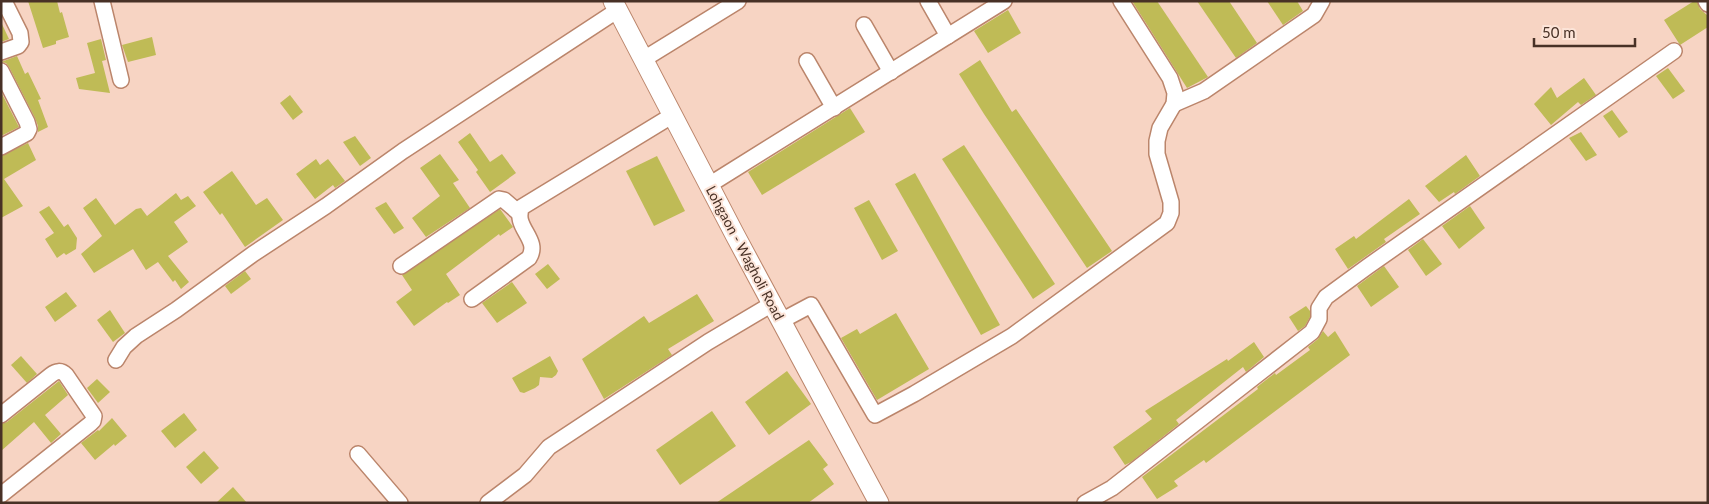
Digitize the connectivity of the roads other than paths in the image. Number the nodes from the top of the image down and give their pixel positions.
1 (4, 1) edge
2 (102, 1) edge
3 (738, 1) edge
4 (928, 1) edge
5 (1004, 1) edge
6 (1121, 1) edge
7 (1322, 1) edge
8 (616, 5) edge
9 (864, 25) dead end
10 (948, 36) junction
11 (1674, 51) dead end
12 (1, 52) edge
13 (644, 59) junction
14 (806, 61) dead end
15 (1, 71) edge
16 (891, 72) junction
17 (121, 80) dead end
18 (1174, 104) junction
19 (834, 108) junction
20 (673, 115) junction
21 (1, 146) edge
22 (709, 185) junction
23 (519, 213) junction
24 (402, 266) dead end
25 (472, 300) dead end
26 (772, 304) junction
27 (781, 321) junction
28 (116, 360) dead end
29 (1, 415) edge
30 (358, 454) dead end
31 (1, 496) edge
32 (400, 503) edge
33 (488, 503) edge
34 (879, 503) edge
35 (1086, 503) edge

1 - 12 street
2 - 17 street
3 - 13 street
4 - 10 street
5 - 10 street
6 - 18 street
7 - 18 street
8 - 13 main road, Lohgaon - Wagholi Road
8 - 28 street
9 - 16 street
10 - 16 street
11 - 35 street
13 - 20 main road, Lohgaon - Wagholi Road
14 - 19 street
15 - 21 street
16 - 19 street
18 - 27 street
19 - 22 street
20 - 22 main road, Lohgaon - Wagholi Road
20 - 23 street
22 - 26 main road, Lohgaon - Wagholi Road
23 - 24 street
23 - 25 street
26 - 27 main road, Lohgaon - Wagholi Road
26 - 33 street
27 - 34 main road, Lohgaon - Wagholi Road
29 - 31 street
30 - 32 street

